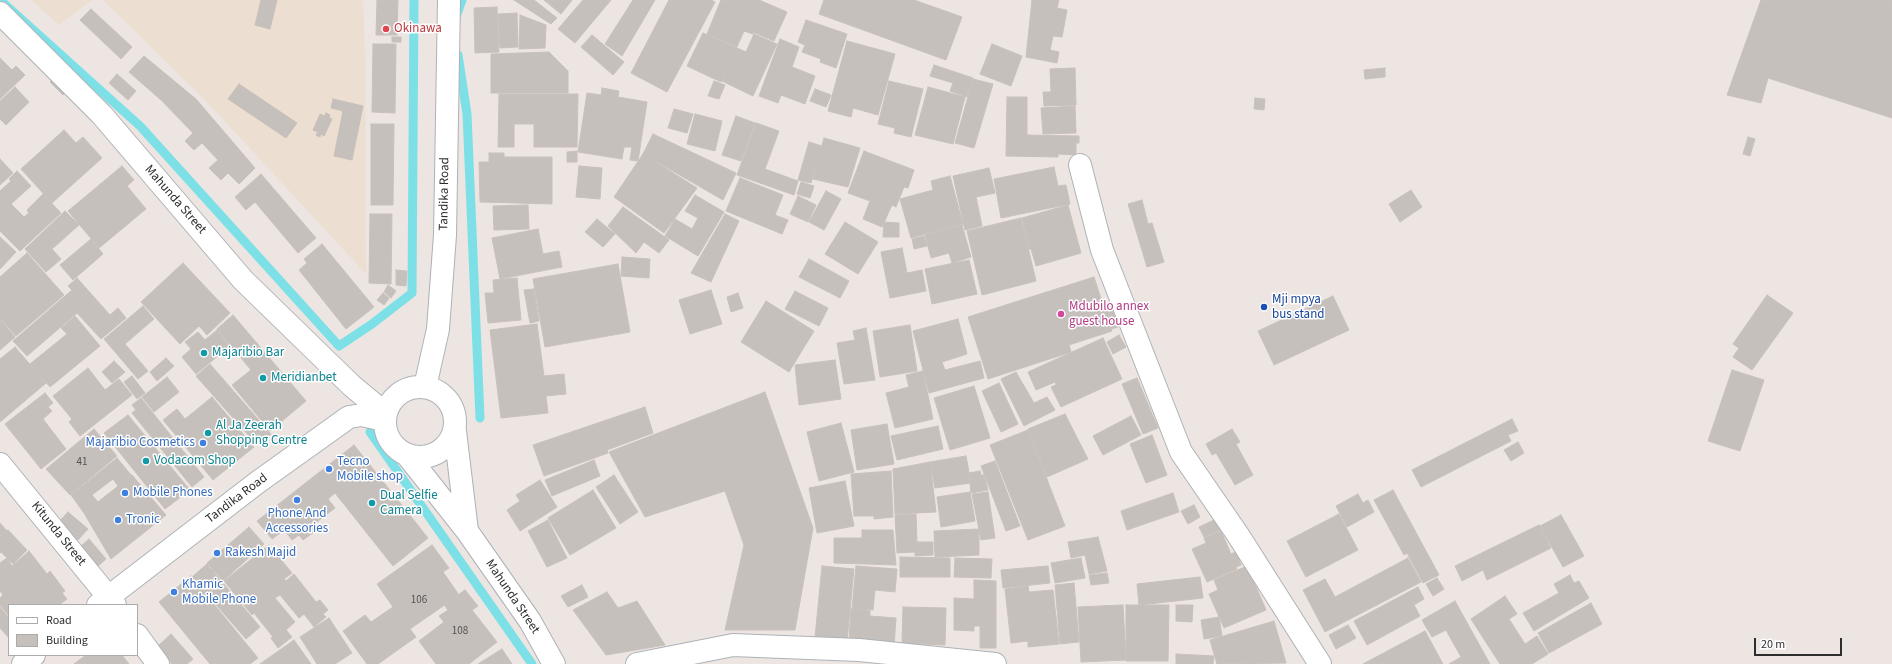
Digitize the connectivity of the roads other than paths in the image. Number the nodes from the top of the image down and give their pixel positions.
1 (448, 0) edge
2 (0, 13) edge
3 (1080, 166) dead end
4 (425, 387) junction
5 (385, 417) junction
6 (455, 430) junction
7 (407, 455) junction
8 (0, 464) edge
9 (467, 531) junction
10 (107, 602) edge
11 (138, 636) edge
12 (33, 656) edge
13 (23, 664) edge
14 (158, 664) edge
15 (554, 664) edge
16 (637, 664) edge
17 (995, 664) edge
18 (1320, 664) edge

1 - 4 street, Tandika Road
2 - 5 street, Mahunda Street
3 - 18 street
4 - 5 street
4 - 6 street
5 - 7 street
5 - 10 street, Tandika Road
6 - 7 street
6 - 9 street
7 - 9 street, Mahunda Street
8 - 10 street, Kitunda Street
9 - 15 street, Mahunda Street
11 - 14 street
12 - 13 street
16 - 17 street

